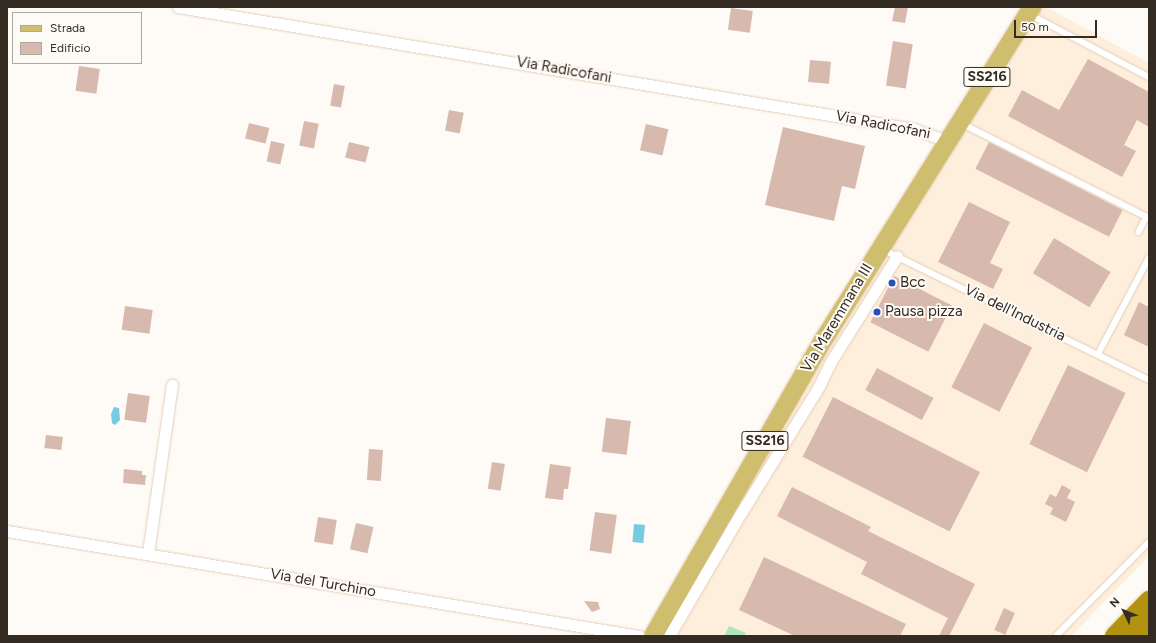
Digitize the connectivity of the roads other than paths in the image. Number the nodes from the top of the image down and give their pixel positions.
1 (178, 7) edge
2 (1030, 10) edge
3 (1149, 77) edge
4 (959, 122) junction
5 (947, 141) junction
6 (1139, 232) dead end
7 (880, 248) junction
8 (897, 256) junction
9 (1149, 258) edge
10 (1098, 354) junction
11 (1149, 380) edge
12 (172, 385) dead end
13 (7, 531) edge
14 (1149, 542) edge
15 (148, 553) junction
16 (1149, 601) edge
17 (1149, 624) edge
18 (639, 636) edge
19 (653, 636) edge
20 (670, 636) edge
21 (1056, 636) edge
22 (1115, 636) edge
23 (1137, 636) edge

1 - 5 street, Via Radicofani
2 - 3 lane
2 - 4 main road, Via Maremmana III / SS216
4 - 5 main road, Via Maremmana III / SS216
4 - 6 lane
5 - 7 main road, Via Maremmana III / SS216
7 - 8 lane, Via dell'Industria
7 - 19 main road, Via Maremmana III / SS216
8 - 10 lane, Via dell'Industria
8 - 20 street
9 - 10 lane
10 - 11 lane, Via dell'Industria
12 - 15 street
13 - 15 street, Via del Turchino
14 - 21 lane
15 - 18 street, Via del Turchino
16 - 22 highway
17 - 23 highway

